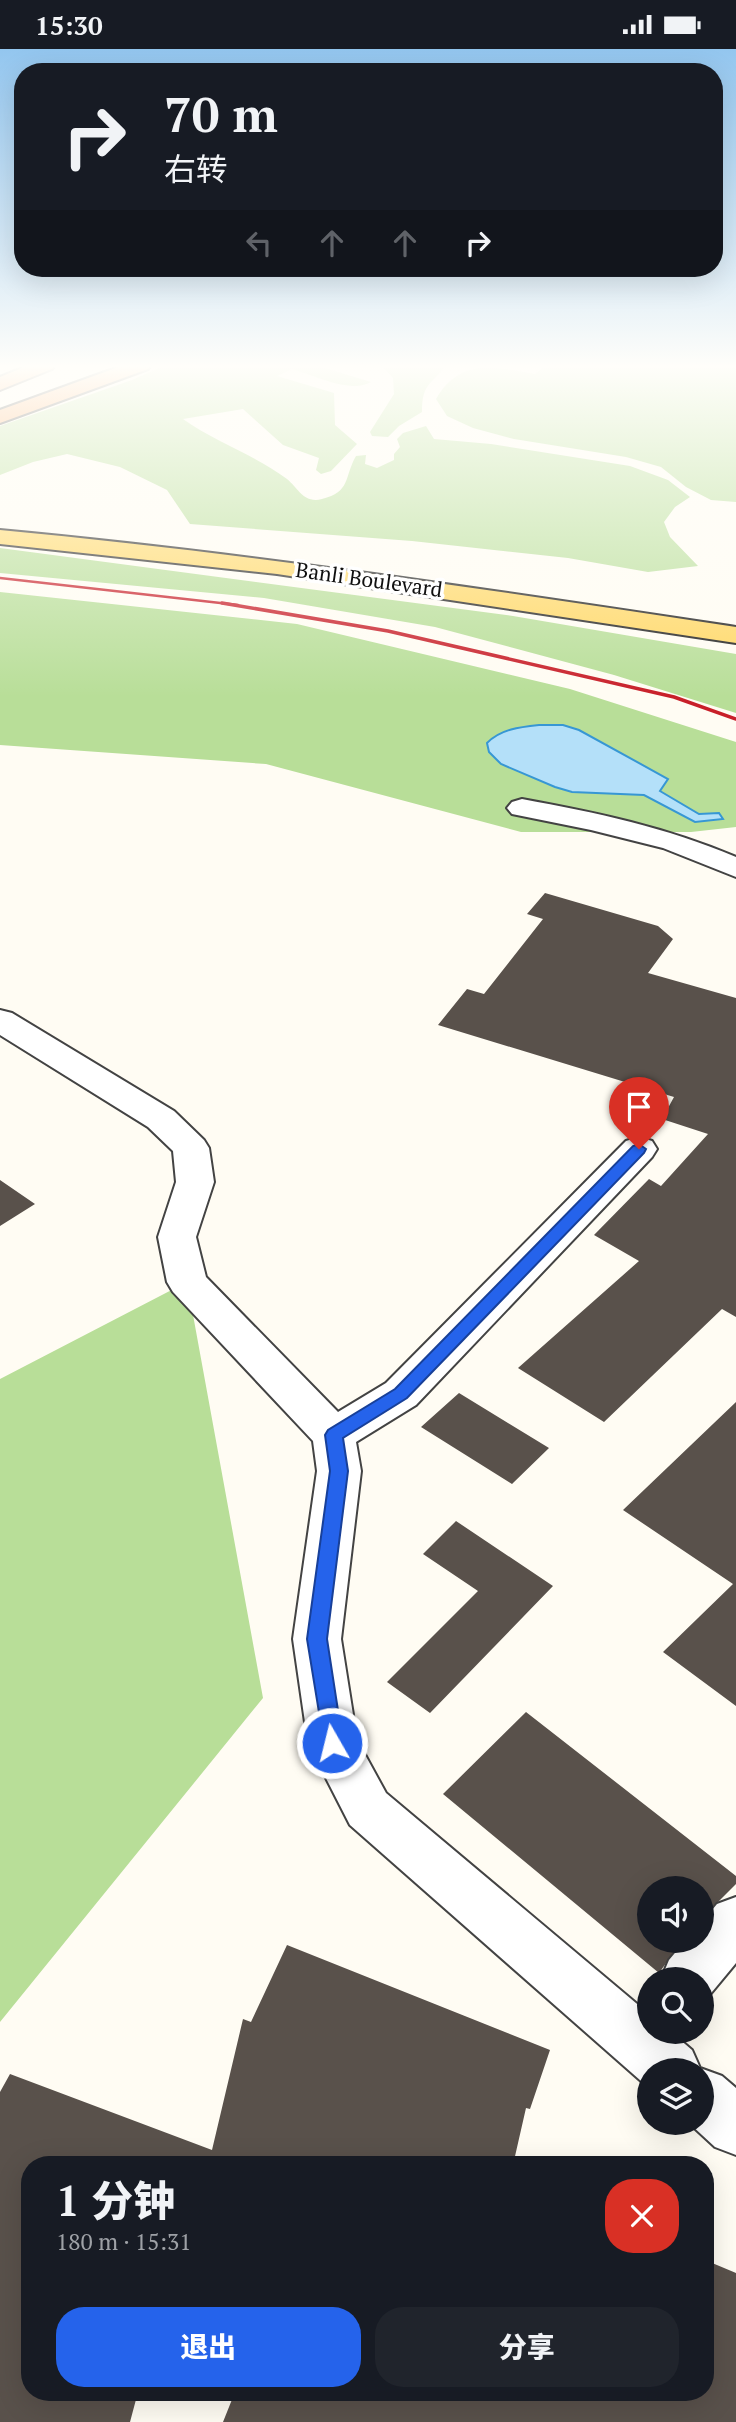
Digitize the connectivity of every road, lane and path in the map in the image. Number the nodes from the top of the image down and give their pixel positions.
1 (0, 520) edge
2 (0, 537) edge
3 (736, 615) edge
4 (736, 635) edge
5 (522, 808) dead end
6 (736, 868) edge
7 (0, 1020) edge
8 (639, 1149) dead end
9 (334, 1435) junction
10 (736, 1921) edge
11 (698, 1967) edge
12 (652, 2045) edge
13 (714, 2107) edge
14 (736, 2126) edge

1 - 3 main road, Banli Boulevard
2 - 4 main road, Banli Boulevard
5 - 6 street
7 - 9 street
8 - 9 street
9 - 12 street
10 - 11 street
13 - 14 street

